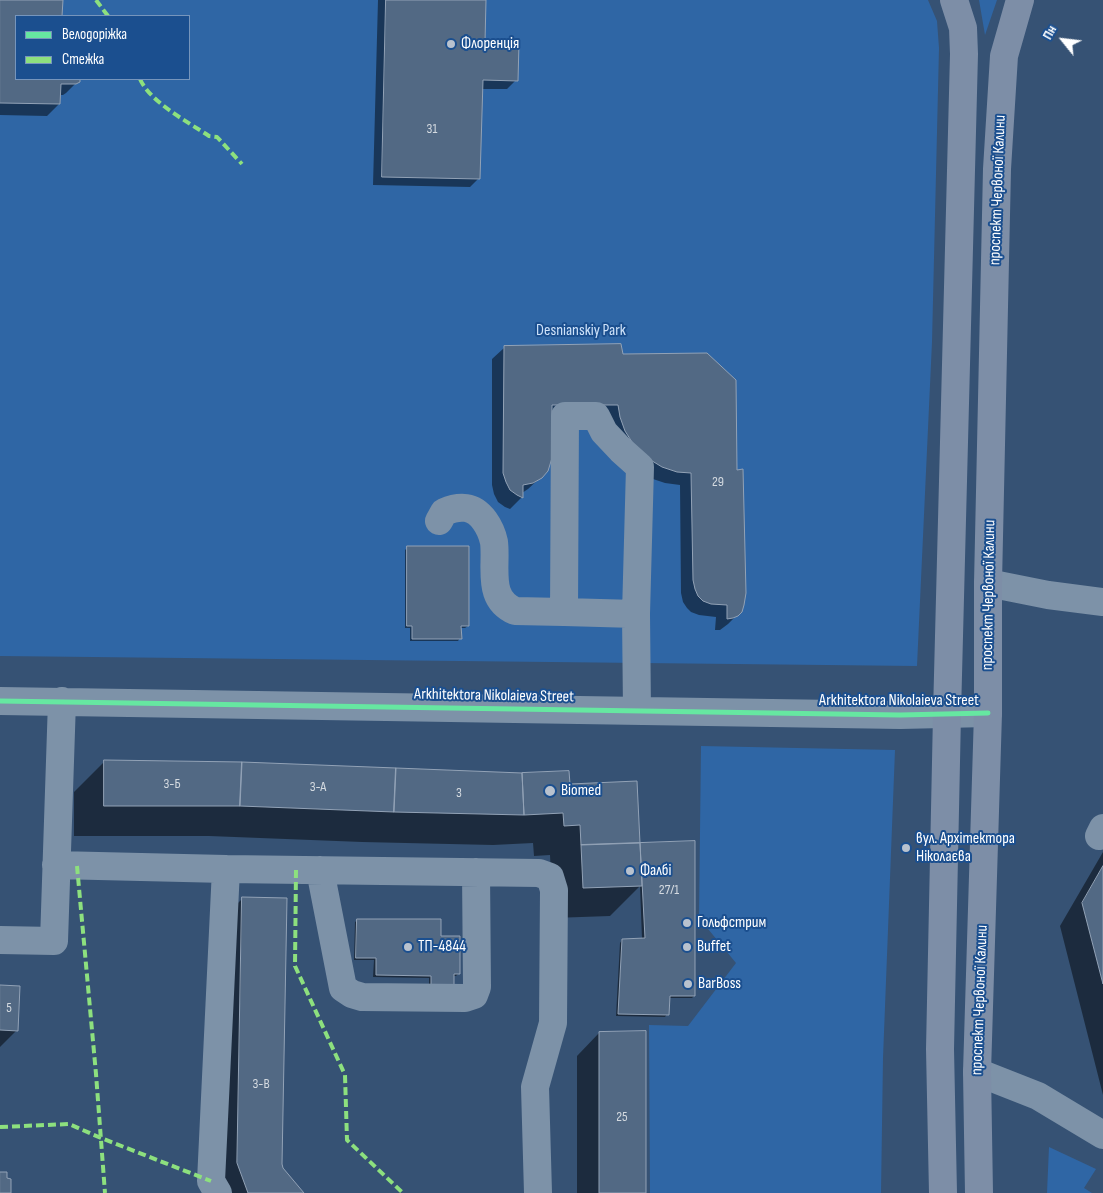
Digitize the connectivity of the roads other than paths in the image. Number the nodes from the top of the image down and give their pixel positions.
1 (954, 0) edge
2 (1020, 0) edge
3 (439, 521) dead end
4 (988, 583) junction
5 (1103, 602) edge
6 (564, 612) junction
7 (636, 614) junction
8 (0, 701) edge
9 (62, 701) junction
10 (637, 711) junction
11 (988, 713) junction
12 (947, 714) junction
13 (56, 866) junction
14 (226, 869) junction
15 (320, 870) junction
16 (476, 872) junction
17 (0, 940) edge
18 (977, 1072) junction
19 (1103, 1135) edge
20 (218, 1193) edge
21 (538, 1193) edge
22 (943, 1193) edge
23 (978, 1193) edge

1 - 12 main road
2 - 4 main road, проспект Червоної Калини
3 - 6 street
4 - 5 street
4 - 11 main road, проспект Червоної Калини
6 - 7 street
6 - 7 street
7 - 10 street
8 - 9 street, Arkhitektora Nikolaieva Street
9 - 10 street, Arkhitektora Nikolaieva Street
9 - 13 street
10 - 12 street, Arkhitektora Nikolaieva Street
11 - 12 street, Arkhitektora Nikolaieva Street
11 - 18 main road, проспект Червоної Калини
12 - 22 main road
13 - 14 street
13 - 17 street
14 - 15 street
14 - 20 street
15 - 16 street
15 - 16 street
16 - 21 street
18 - 19 street
18 - 23 main road, проспект Червоної Калини

